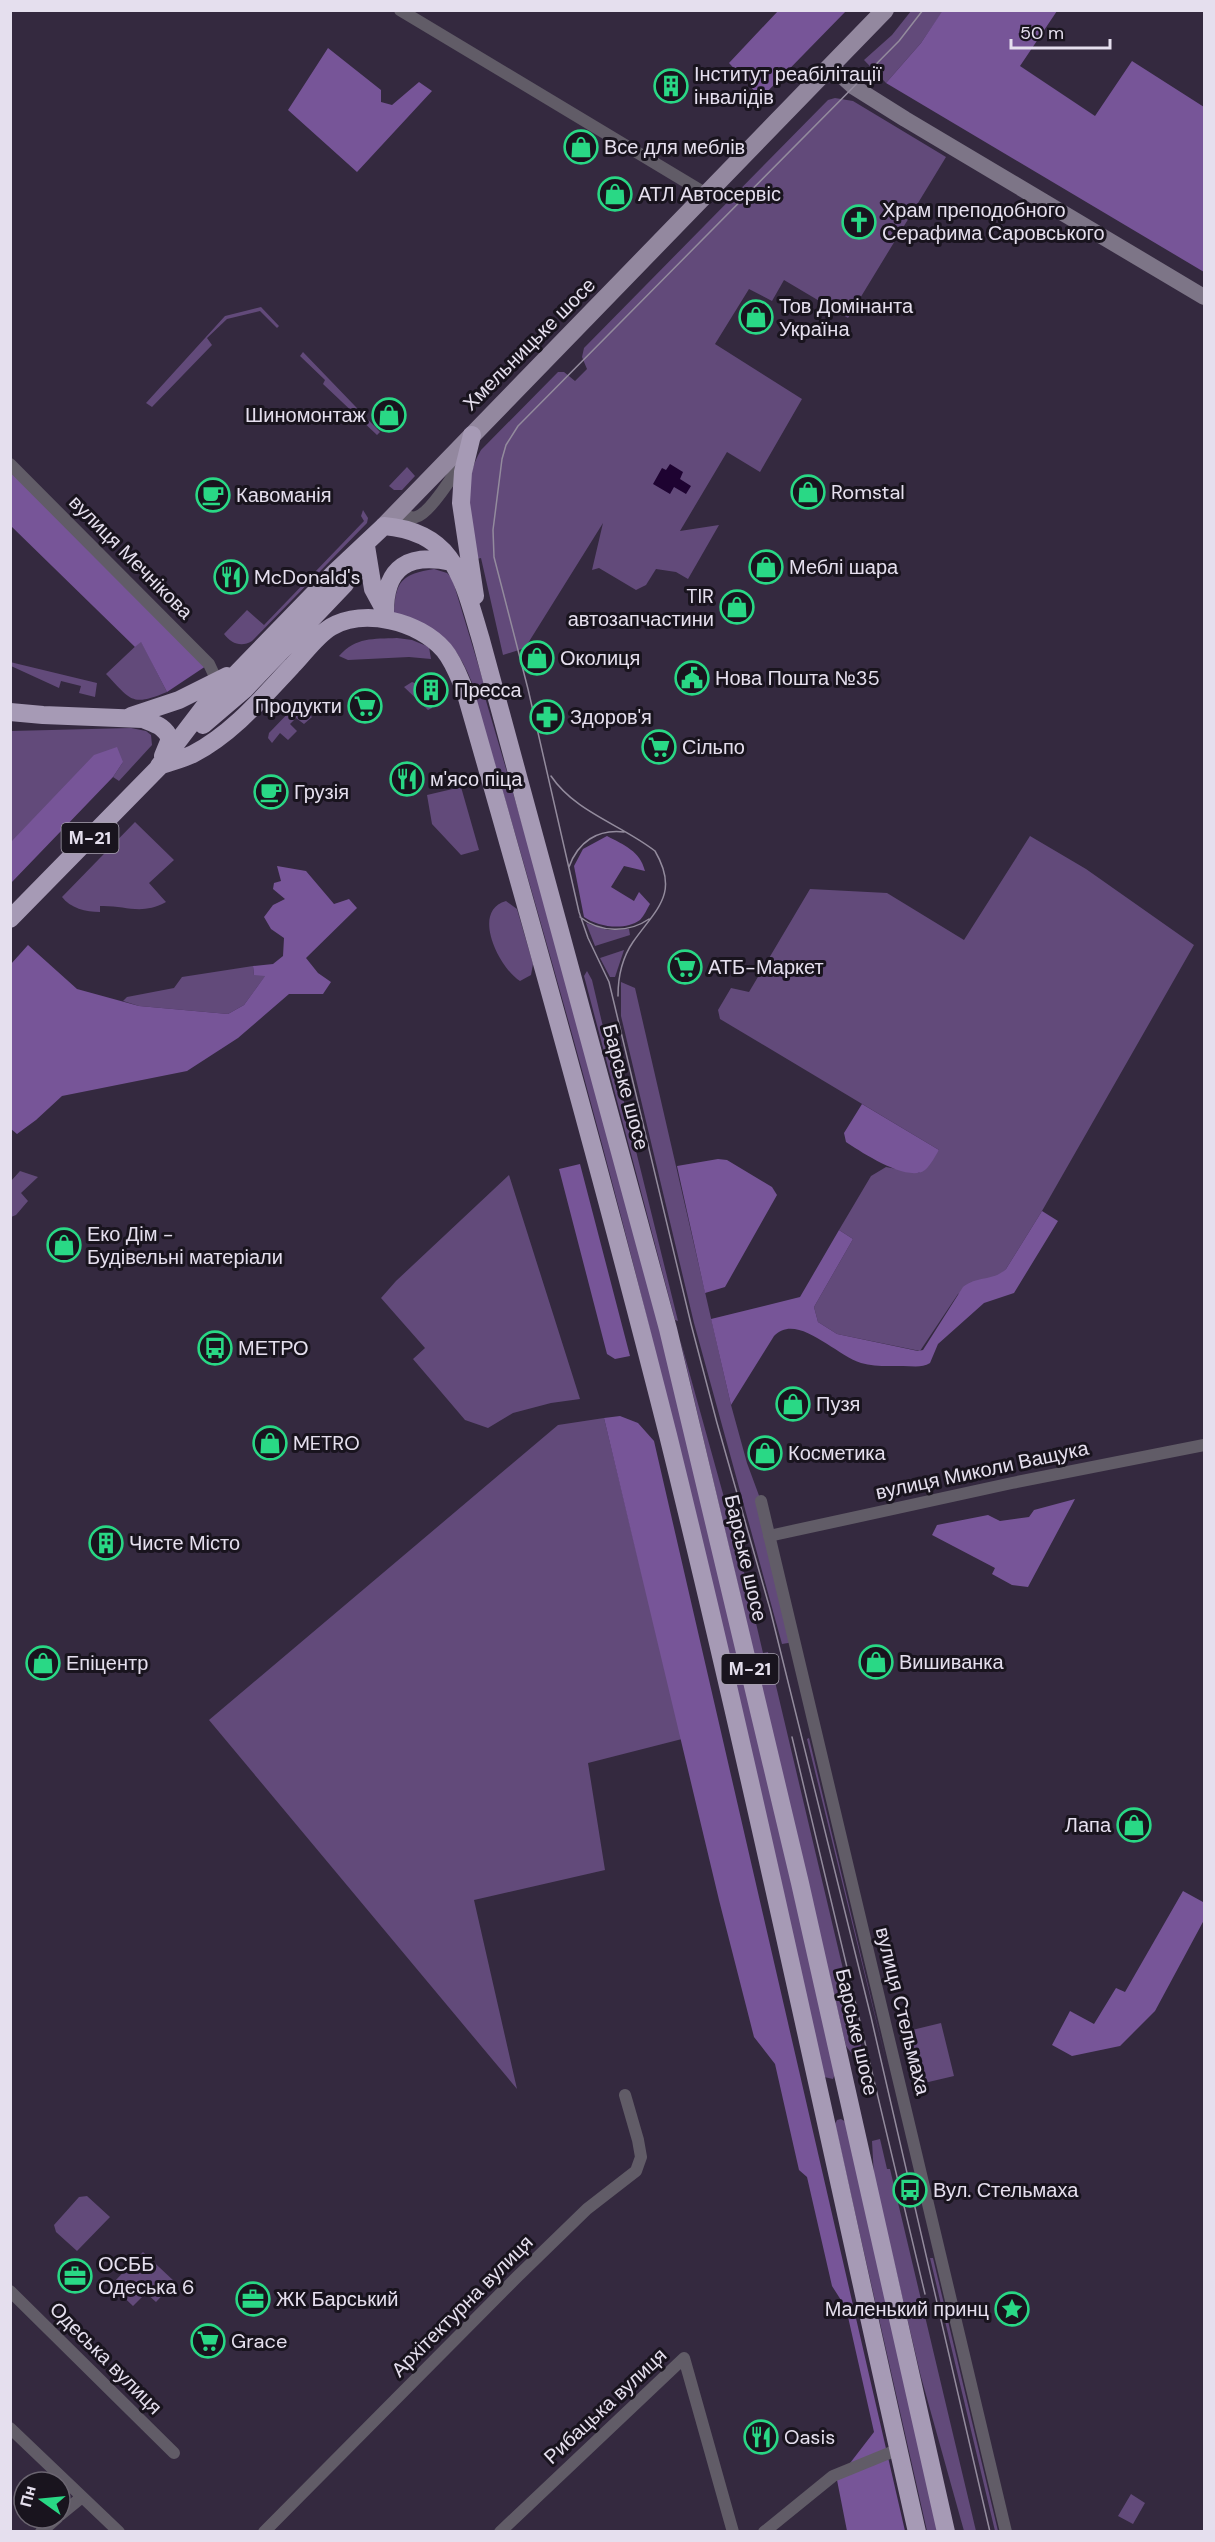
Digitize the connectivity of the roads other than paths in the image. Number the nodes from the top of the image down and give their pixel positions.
1 (400, 10) edge
2 (885, 10) edge
3 (832, 67) junction
4 (708, 195) junction
5 (1204, 297) edge
6 (472, 435) junction
7 (10, 464) edge
8 (384, 526) junction
9 (366, 546) junction
10 (452, 562) junction
11 (385, 612) junction
12 (400, 624) junction
13 (481, 640) junction
14 (249, 663) junction
15 (217, 681) junction
16 (10, 711) edge
17 (124, 718) junction
18 (159, 766) junction
19 (10, 919) edge
20 (1204, 1445) edge
21 (761, 1501) dead end
22 (769, 1536) junction
23 (624, 2095) dead end
24 (848, 2095) junction
25 (820, 2102) junction
26 (10, 2291) edge
27 (10, 2428) edge
28 (898, 2449) junction
29 (174, 2453) dead end
30 (82, 2497) junction
31 (72, 2505) edge
32 (119, 2532) edge
33 (264, 2532) edge
34 (500, 2532) edge
35 (733, 2532) edge
36 (764, 2532) edge
37 (917, 2532) edge
38 (946, 2532) edge
39 (1006, 2532) edge

1 - 4 street
2 - 3 main road, Хмельницьке шосе
3 - 4 main road, Хмельницьке шосе
3 - 5 street
4 - 6 main road, Хмельницьке шосе
6 - 8 main road, Хмельницьке шосе
6 - 13 highway
7 - 15 street, вулиця Мечнікова
8 - 9 highway, М-21
8 - 10 highway, М-21
9 - 11 highway
9 - 14 highway, М-21
9 - 18 highway
10 - 11 highway
10 - 13 highway, М-21
11 - 12 highway
12 - 18 highway, М-21
12 - 25 highway, М-21
13 - 24 highway, Барське шосе / М-21
14 - 15 highway, М-21
14 - 18 highway, М-21
15 - 17 highway, М-21
16 - 17 highway, М-21
17 - 18 highway
18 - 19 highway, М-21
20 - 22 street, вулиця Миколи Ващука
21 - 22 street, вулиця Стельмаха
22 - 39 street, вулиця Стельмаха
23 - 33 street, Архітектурна вулиця
24 - 25 highway
24 - 38 highway, Барське шосе / М-21
25 - 28 highway, М-21
26 - 29 street, Одеська вулиця
27 - 30 street
28 - 36 street
28 - 37 highway, М-21
30 - 31 street
30 - 32 street
34 - 35 street, Рибацька вулиця

